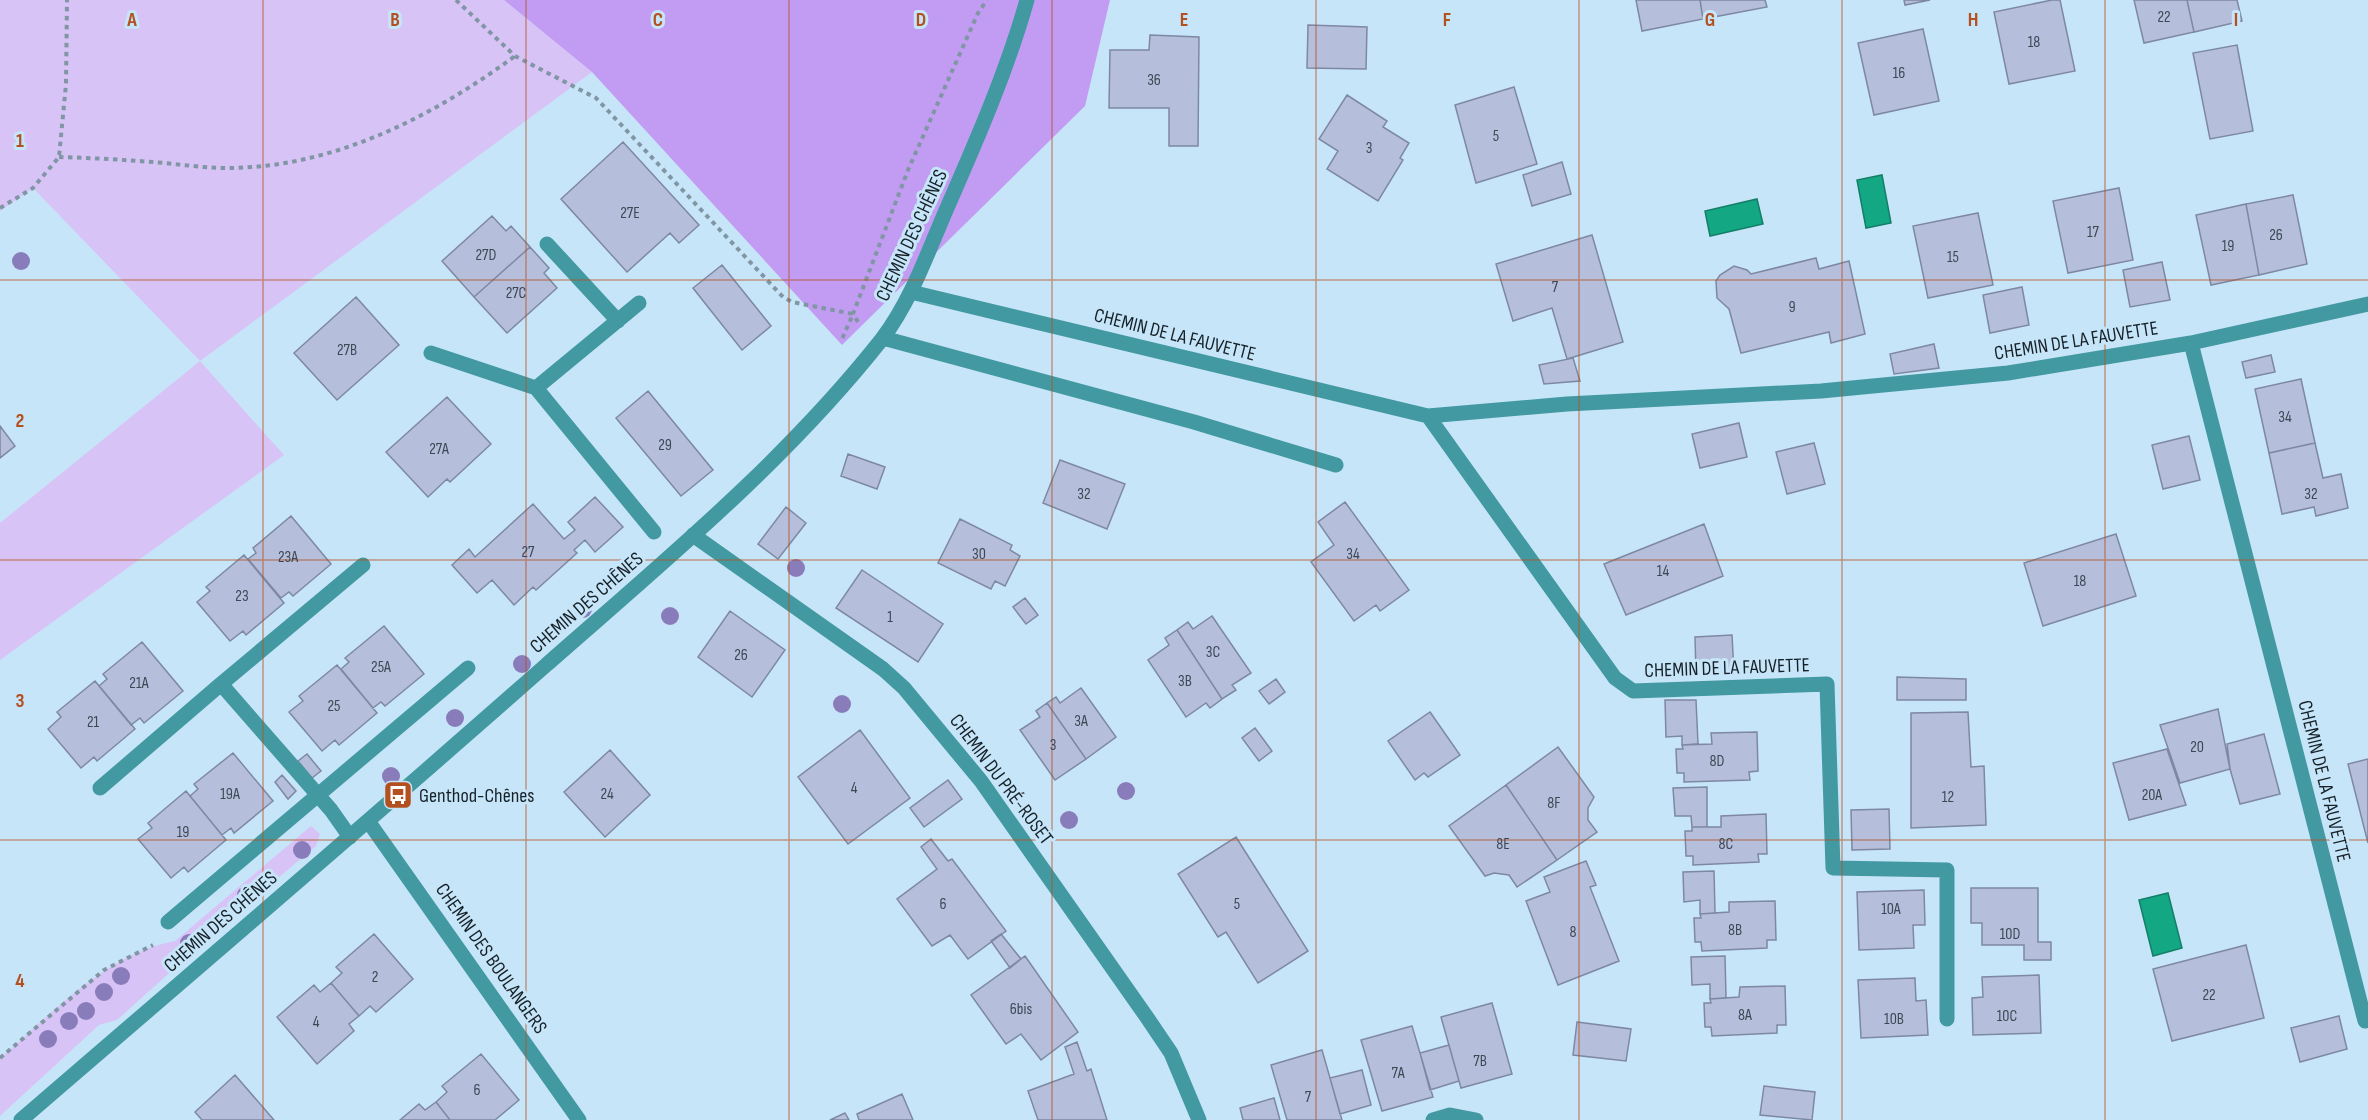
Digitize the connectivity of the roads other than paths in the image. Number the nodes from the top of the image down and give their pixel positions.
1 (1028, 0) edge
2 (547, 244) dead end
3 (911, 292) junction
4 (639, 303) dead end
5 (2368, 304) edge
6 (618, 321) junction
7 (878, 343) junction
8 (2192, 343) junction
9 (430, 353) dead end
10 (536, 388) junction
11 (1428, 416) junction
12 (1336, 465) dead end
13 (654, 532) dead end
14 (693, 535) junction
15 (363, 565) dead end
16 (468, 668) dead end
17 (221, 684) junction
18 (100, 788) dead end
19 (318, 796) junction
20 (368, 821) junction
21 (350, 837) junction
22 (168, 922) dead end
23 (1947, 1019) dead end
24 (2365, 1021) dead end
25 (21, 1120) edge
26 (579, 1120) edge
27 (1199, 1120) edge
28 (1433, 1120) edge
29 (1476, 1120) edge

1 - 3 street, CHEMIN DES CHÊNES
2 - 6 street
3 - 7 street, CHEMIN DES CHÊNES
3 - 11 street, CHEMIN DE LA FAUVETTE
4 - 6 street
5 - 8 street, CHEMIN DE LA FAUVETTE
6 - 10 street
7 - 12 street
7 - 14 street, CHEMIN DES CHÊNES
8 - 11 street, CHEMIN DE LA FAUVETTE
8 - 24 street, CHEMIN DE LA FAUVETTE
9 - 10 street
10 - 13 street
11 - 23 street, CHEMIN DE LA FAUVETTE
14 - 20 street, CHEMIN DES CHÊNES
14 - 27 street, CHEMIN DU PRÉ-ROSET
15 - 17 street
16 - 19 street
17 - 18 street
17 - 19 street
19 - 21 street
19 - 22 street
20 - 21 street, CHEMIN DES CHÊNES
20 - 26 street, CHEMIN DES BOULANGERS
21 - 25 street, CHEMIN DES CHÊNES
28 - 29 street

